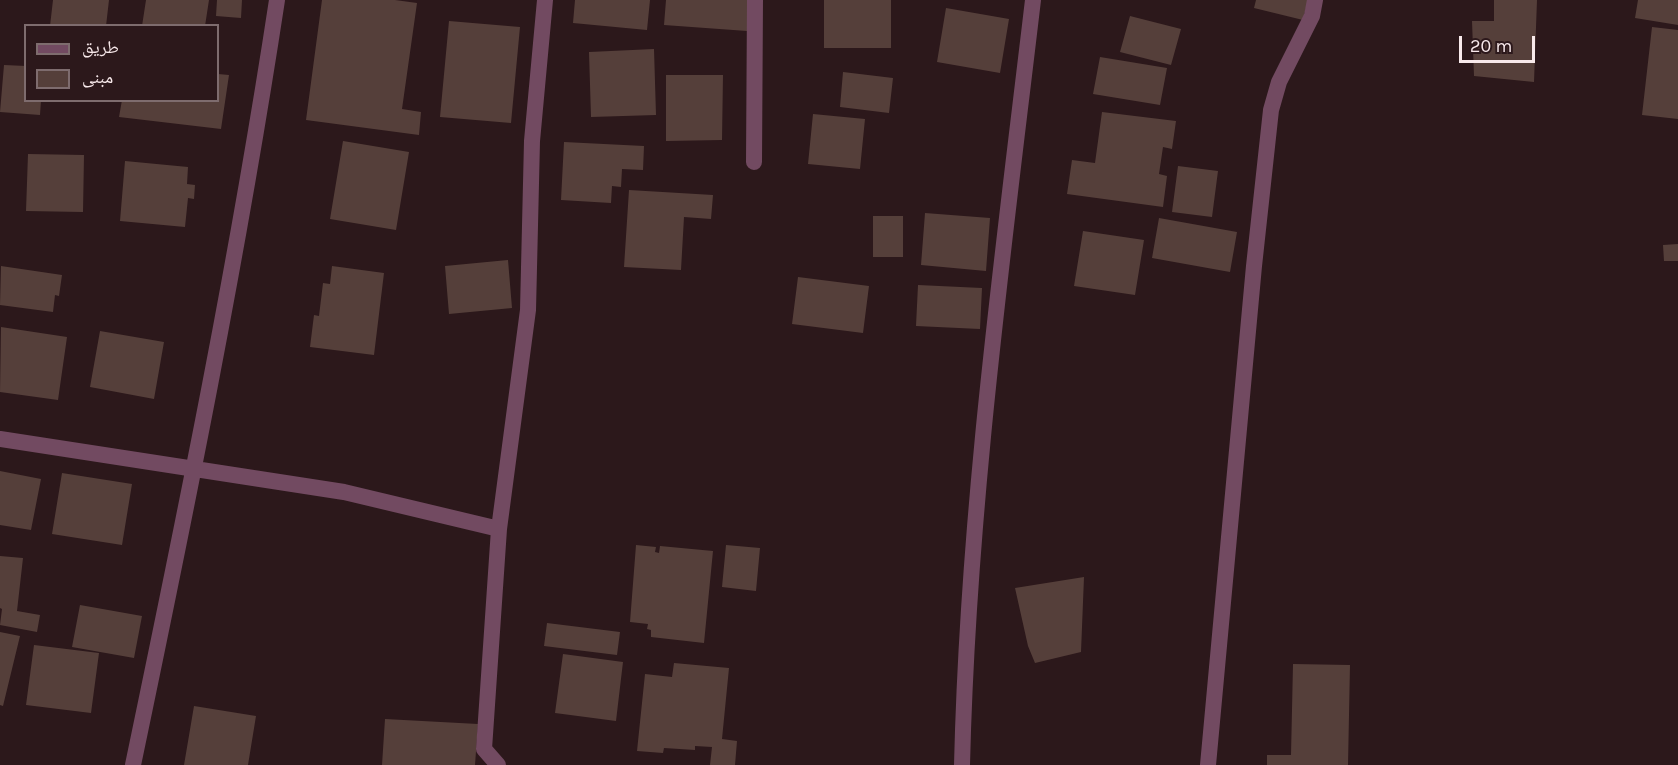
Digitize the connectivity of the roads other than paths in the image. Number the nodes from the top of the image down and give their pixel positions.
1 (277, 0) edge
2 (545, 0) edge
3 (755, 0) edge
4 (1034, 0) edge
5 (1315, 0) edge
6 (754, 162) dead end
7 (0, 439) edge
8 (195, 469) junction
9 (499, 529) junction
10 (133, 765) edge
11 (498, 765) edge
12 (962, 765) edge
13 (1208, 765) edge

1 - 8 street
2 - 9 street
3 - 6 street
4 - 12 street
5 - 13 street
7 - 8 street
8 - 9 street
8 - 10 street
9 - 11 street

